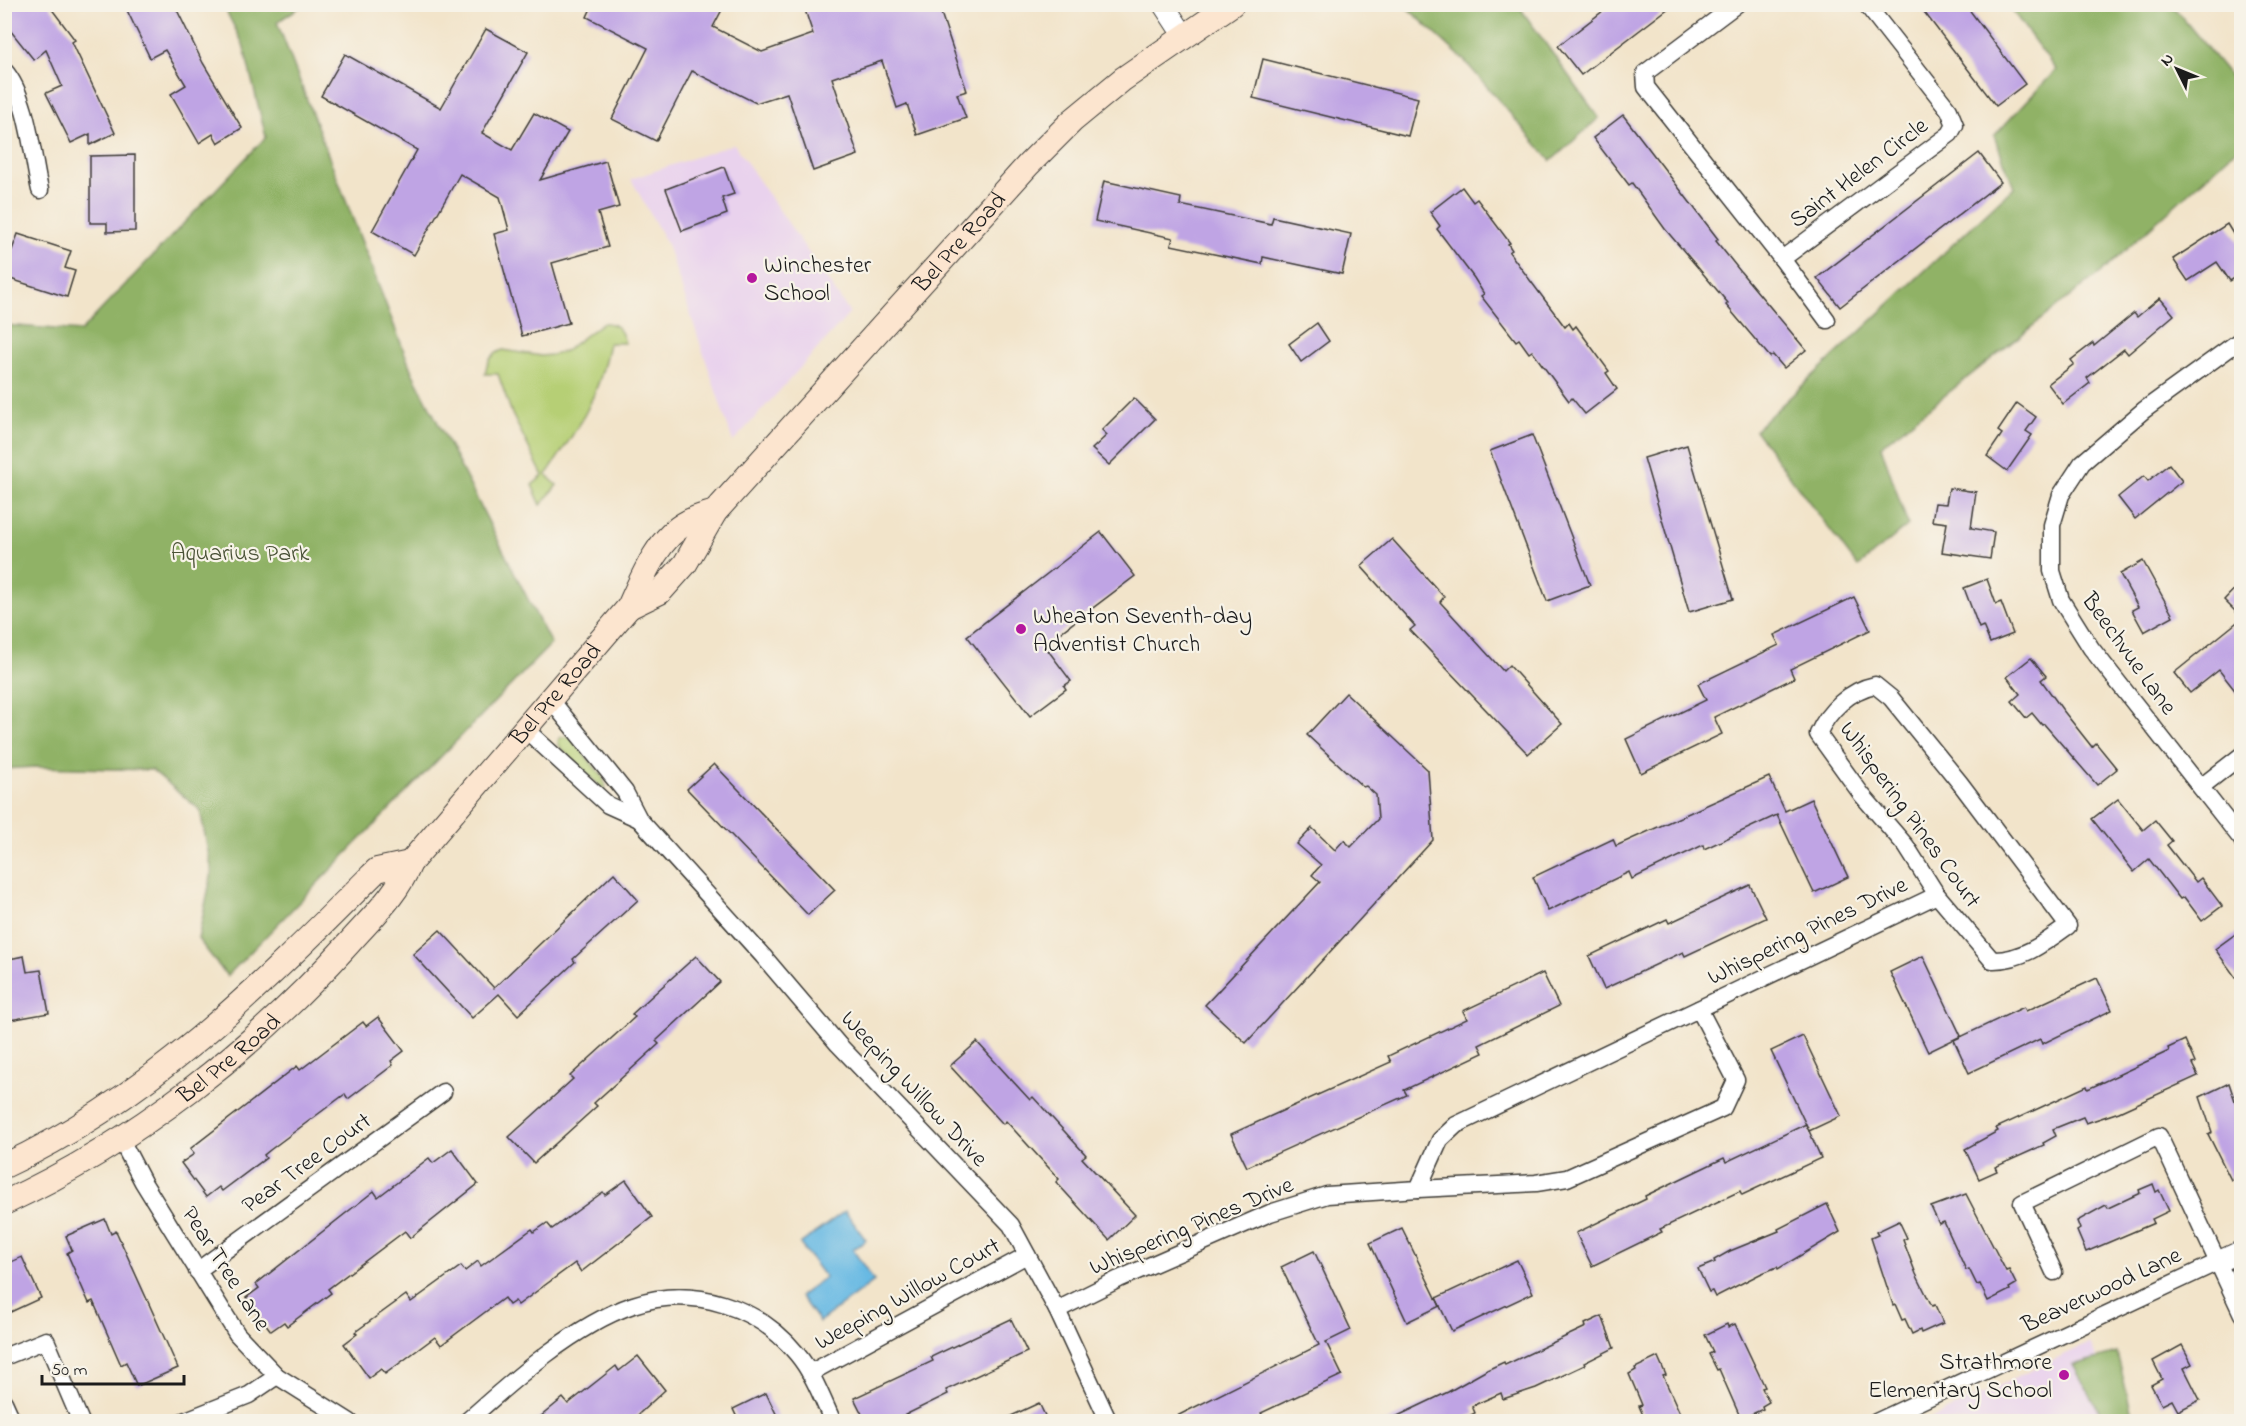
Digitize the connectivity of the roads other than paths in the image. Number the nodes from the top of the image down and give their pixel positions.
1 (1163, 4) edge
2 (1232, 4) edge
3 (1737, 4) edge
4 (1866, 4) edge
5 (1716, 11) edge
6 (1184, 36) junction
7 (4, 70) edge
8 (40, 190) dead end
9 (1782, 259) junction
10 (1827, 320) dead end
11 (2241, 339) edge
12 (550, 699) junction
13 (525, 729) junction
14 (2241, 755) edge
15 (2201, 787) junction
16 (639, 819) junction
17 (2241, 840) edge
18 (410, 863) junction
19 (1936, 895) junction
20 (1699, 1009) junction
21 (443, 1092) dead end
22 (120, 1138) junction
23 (4, 1166) edge
24 (1418, 1189) junction
25 (4, 1203) edge
26 (2241, 1251) edge
27 (1027, 1255) junction
28 (2218, 1262) junction
29 (197, 1270) junction
30 (2054, 1272) dead end
31 (1057, 1310) junction
32 (2241, 1314) edge
33 (4, 1358) edge
34 (810, 1373) junction
35 (278, 1376) junction
36 (4, 1402) edge
37 (343, 1420) edge
38 (13, 1422) edge
39 (81, 1422) edge
40 (181, 1422) edge
41 (466, 1422) edge
42 (833, 1422) edge
43 (1109, 1422) edge
44 (1876, 1422) edge

1 - 6 street
2 - 6 main road, Bel Pre Road
3 - 5 street, Saint Helen Circle
4 - 9 street, Saint Helen Circle
5 - 9 street, Saint Helen Circle
6 - 12 main road, Bel Pre Road
7 - 8 street
9 - 10 street, Saint Helen Circle
11 - 15 street, Beechvue Lane
12 - 13 main road, Bel Pre Road
12 - 16 street, Weeping Willow Drive
13 - 16 street, Weeping Willow Drive
13 - 18 main road, Bel Pre Road
14 - 15 street
15 - 17 street, Beechvue Lane
16 - 27 street, Weeping Willow Drive
18 - 22 main road, Bel Pre Road
18 - 23 main road, Bel Pre Road
19 - 19 street, Whispering Pines Court
19 - 20 street, Whispering Pines Drive
20 - 24 street, Whispering Pines Drive
20 - 24 street, Whispering Pines Drive
21 - 29 street, Pear Tree Court
22 - 25 main road, Bel Pre Road
22 - 29 street, Pear Tree Lane
24 - 31 street, Whispering Pines Drive
26 - 28 street, Beaverwood Lane
27 - 31 street, Weeping Willow Drive
27 - 34 street, Weeping Willow Court
28 - 30 street, Beaverwood Lane
28 - 32 street
28 - 44 street, Beaverwood Lane
29 - 35 street, Pear Tree Lane
31 - 43 street, Weeping Willow Drive
33 - 39 street
34 - 41 street, Weeping Willow Court
34 - 42 street, Weeping Willow Court
35 - 37 street, Pear Tree Lane
35 - 40 street
36 - 38 street

